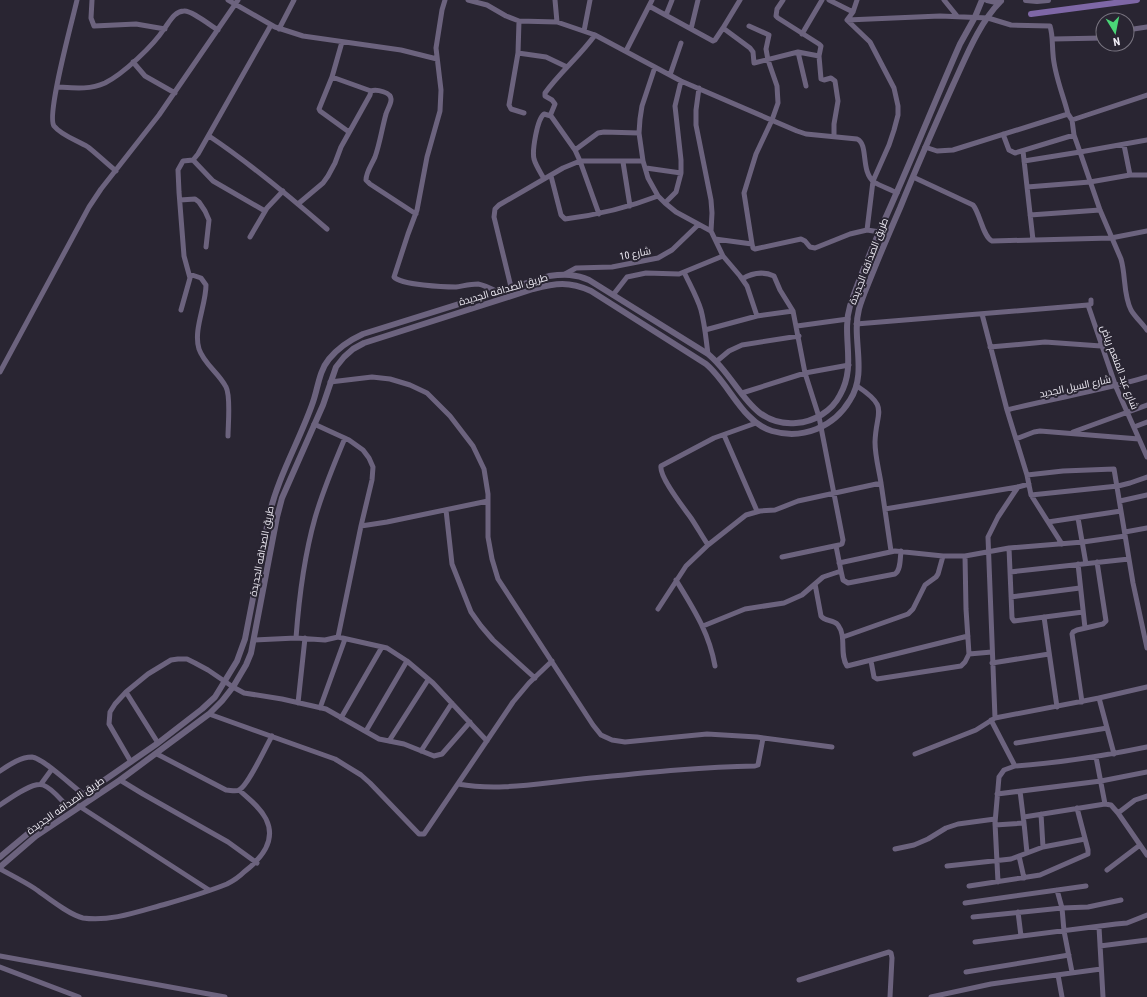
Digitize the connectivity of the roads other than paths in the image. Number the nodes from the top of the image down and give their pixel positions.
1 (77, 0) edge
2 (92, 0) edge
3 (228, 0) edge
4 (294, 0) edge
5 (445, 0) edge
6 (468, 0) edge
7 (555, 0) edge
8 (590, 0) edge
9 (652, 0) edge
10 (672, 0) edge
11 (698, 0) edge
12 (740, 0) edge
13 (783, 0) edge
14 (822, 0) edge
15 (829, 0) edge
16 (857, 0) edge
17 (944, 0) edge
18 (982, 0) edge
19 (987, 0) edge
20 (1026, 0) edge
21 (1048, 0) edge
22 (1002, 1) edge
23 (237, 2) edge
24 (649, 6) junction
25 (853, 12) junction
26 (666, 15) junction
27 (957, 16) junction
28 (975, 17) junction
29 (988, 18) junction
30 (847, 20) junction
31 (519, 21) junction
32 (557, 22) junction
33 (271, 25) junction
34 (749, 26) dead end
35 (1147, 27) edge
36 (722, 28) junction
37 (164, 29) junction
38 (279, 29) junction
39 (691, 29) junction
40 (1135, 29) edge
41 (218, 30) junction
42 (584, 31) junction
43 (802, 34) junction
44 (594, 35) junction
45 (1095, 38) edge
46 (1053, 39) junction
47 (342, 42) junction
48 (681, 43) dead end
49 (626, 51) junction
50 (798, 52) junction
51 (518, 53) junction
52 (819, 56) junction
53 (437, 59) junction
54 (768, 60) junction
55 (133, 62) junction
56 (567, 67) junction
57 (655, 67) junction
58 (670, 75) junction
59 (332, 77) junction
60 (681, 81) junction
61 (806, 86) dead end
62 (57, 87) junction
63 (699, 88) junction
64 (371, 91) junction
65 (174, 93) junction
66 (1147, 95) edge
67 (524, 113) dead end
68 (1068, 114) junction
69 (550, 116) junction
70 (772, 120) junction
71 (1072, 120) junction
72 (349, 132) junction
73 (639, 133) junction
74 (1003, 134) junction
75 (834, 135) junction
76 (1074, 135) junction
77 (209, 136) junction
78 (1147, 140) edge
79 (1124, 145) junction
80 (925, 147) junction
81 (575, 150) junction
82 (1023, 151) junction
83 (1080, 152) junction
84 (193, 160) junction
85 (580, 161) junction
86 (644, 161) junction
87 (1024, 161) junction
88 (623, 162) junction
89 (646, 168) junction
90 (116, 171) junction
91 (681, 173) junction
92 (1130, 175) junction
93 (1147, 175) edge
94 (551, 176) junction
95 (913, 177) junction
96 (544, 179) junction
97 (873, 181) junction
98 (1090, 182) junction
99 (1027, 187) junction
100 (283, 191) junction
101 (897, 193) junction
102 (658, 196) junction
103 (904, 197) junction
104 (180, 200) junction
105 (665, 203) junction
106 (298, 204) junction
107 (630, 206) junction
108 (1100, 210) junction
109 (265, 211) junction
110 (416, 214) junction
111 (599, 214) junction
112 (1030, 215) junction
113 (698, 225) junction
114 (327, 229) dead end
115 (866, 230) junction
116 (711, 231) junction
117 (1147, 231) edge
118 (880, 232) junction
119 (250, 237) dead end
120 (1111, 238) junction
121 (715, 239) junction
122 (1033, 240) junction
123 (752, 244) junction
124 (206, 247) dead end
125 (724, 256) junction
126 (868, 261) junction
127 (876, 263) junction
128 (684, 272) junction
129 (189, 274) junction
130 (565, 274) junction
131 (742, 279) junction
132 (511, 287) junction
133 (498, 292) junction
134 (514, 295) junction
135 (613, 295) junction
136 (181, 310) dead end
137 (793, 312) junction
138 (982, 314) junction
139 (757, 316) junction
140 (848, 319) junction
141 (856, 324) junction
142 (797, 326) junction
143 (705, 330) junction
144 (1147, 330) edge
145 (799, 336) junction
146 (1101, 346) junction
147 (990, 347) junction
148 (708, 354) junction
149 (717, 361) junction
150 (850, 364) junction
151 (860, 364) junction
152 (0, 372) edge
153 (805, 373) junction
154 (1147, 378) edge
155 (330, 382) junction
156 (319, 384) junction
157 (857, 386) junction
158 (1116, 387) junction
159 (742, 393) junction
160 (1147, 405) edge
161 (1007, 410) junction
162 (755, 411) junction
163 (1127, 412) junction
164 (748, 416) junction
165 (819, 417) junction
166 (306, 420) junction
167 (1147, 422) edge
168 (756, 423) junction
169 (314, 424) junction
170 (1134, 427) junction
171 (821, 428) junction
172 (1070, 433) junction
173 (724, 435) junction
174 (228, 436) dead end
175 (345, 438) junction
176 (1016, 439) junction
177 (1139, 439) junction
178 (1147, 457) edge
179 (1027, 475) junction
180 (1147, 477) edge
181 (881, 483) junction
182 (1029, 484) junction
183 (1118, 486) junction
184 (1018, 487) junction
185 (834, 493) junction
186 (1031, 495) junction
187 (1147, 495) edge
188 (488, 501) junction
189 (1120, 502) junction
190 (885, 509) junction
191 (446, 510) junction
192 (757, 511) junction
193 (1121, 511) junction
194 (1078, 518) junction
195 (1048, 522) junction
196 (361, 526) junction
197 (1147, 528) edge
198 (1125, 534) junction
199 (1083, 542) junction
200 (1062, 544) junction
201 (708, 545) junction
202 (836, 546) junction
203 (1009, 548) junction
204 (891, 551) junction
205 (901, 551) junction
206 (988, 551) junction
207 (943, 556) junction
208 (965, 556) junction
209 (782, 557) dead end
210 (1129, 559) junction
211 (1097, 562) junction
212 (839, 563) junction
213 (1078, 564) junction
214 (1086, 564) junction
215 (840, 571) junction
216 (1010, 572) junction
217 (676, 580) junction
218 (815, 584) junction
219 (1080, 588) junction
220 (1011, 597) junction
221 (658, 609) dead end
222 (1083, 612) junction
223 (1044, 618) junction
224 (703, 626) junction
225 (1085, 628) junction
226 (843, 636) junction
227 (968, 636) junction
228 (338, 637) junction
229 (296, 638) junction
230 (305, 638) junction
231 (345, 638) junction
232 (245, 639) junction
233 (254, 640) junction
234 (1146, 640) edge
235 (382, 646) junction
236 (1147, 648) edge
237 (992, 652) junction
238 (969, 654) junction
239 (1050, 654) junction
240 (407, 661) junction
241 (552, 661) junction
242 (871, 661) junction
243 (992, 663) junction
244 (714, 666) dead end
245 (535, 678) junction
246 (428, 680) junction
247 (226, 682) junction
248 (233, 687) junction
249 (1147, 687) edge
250 (126, 692) junction
251 (1099, 698) junction
252 (1082, 702) junction
253 (452, 703) junction
254 (298, 704) junction
255 (1057, 707) junction
256 (320, 708) junction
257 (209, 714) junction
258 (342, 718) junction
259 (993, 719) junction
260 (470, 722) junction
261 (1108, 728) junction
262 (366, 731) junction
263 (272, 736) junction
264 (763, 738) junction
265 (389, 741) junction
266 (487, 741) junction
267 (158, 743) junction
268 (1016, 743) dead end
269 (1147, 746) edge
270 (832, 747) dead end
271 (421, 751) junction
272 (157, 754) junction
273 (915, 754) dead end
274 (1114, 754) junction
275 (1096, 757) junction
276 (131, 762) junction
277 (1015, 766) junction
278 (52, 769) junction
279 (0, 770) edge
280 (1147, 772) edge
281 (114, 774) junction
282 (120, 780) junction
283 (1101, 782) junction
284 (41, 784) junction
285 (458, 784) junction
286 (239, 790) junction
287 (1020, 791) junction
288 (83, 794) junction
289 (997, 794) junction
290 (1147, 796) edge
291 (1105, 804) junction
292 (0, 805) edge
293 (67, 806) junction
294 (79, 806) junction
295 (1077, 808) junction
296 (1118, 813) junction
297 (1041, 814) junction
298 (1024, 816) junction
299 (995, 819) junction
300 (1024, 823) junction
301 (995, 825) junction
302 (1085, 839) junction
303 (1140, 845) junction
304 (1043, 847) junction
305 (895, 849) dead end
306 (1027, 852) junction
307 (1147, 855) edge
308 (1019, 856) junction
309 (0, 857) edge
310 (997, 860) junction
311 (257, 863) junction
312 (947, 866) dead end
313 (0, 868) edge
314 (1107, 870) dead end
315 (1024, 878) junction
316 (998, 882) junction
317 (969, 886) dead end
318 (1086, 886) dead end
319 (209, 890) junction
320 (1057, 890) junction
321 (1121, 900) dead end
322 (965, 902) dead end
323 (1062, 908) junction
324 (1018, 912) junction
325 (1147, 915) edge
326 (973, 917) dead end
327 (1099, 927) junction
328 (1064, 931) junction
329 (1021, 936) junction
330 (1147, 940) edge
331 (975, 942) dead end
332 (1100, 946) junction
333 (1069, 955) junction
334 (0, 956) edge
335 (0, 967) edge
336 (1101, 969) junction
337 (966, 972) dead end
338 (1072, 972) junction
339 (1058, 975) junction
340 (799, 980) dead end
341 (79, 997) edge
342 (225, 997) edge
343 (890, 997) edge
344 (931, 997) edge
345 (1062, 997) edge
346 (1103, 997) edge

1 - 62 street
2 - 37 street
3 - 23 street
4 - 38 street
5 - 53 street
6 - 31 street
7 - 32 street
8 - 42 street
9 - 24 street
10 - 26 street
11 - 39 street
12 - 36 street
13 - 43 street
14 - 43 street
15 - 25 street
16 - 25 street
17 - 27 street
18 - 28 street, طريق الصداقه الجديدة
19 - 22 street
20 - 21 street
22 - 29 street, طريق الصداقه الجديدة
23 - 33 street
23 - 41 street
24 - 26 street
24 - 49 street
25 - 30 street
26 - 39 street
27 - 28 street
27 - 30 street
28 - 29 street
28 - 101 street, طريق الصداقه الجديدة
29 - 46 street
29 - 80 street, طريق الصداقه الجديدة
30 - 97 street
31 - 32 street
31 - 51 street
32 - 42 street
33 - 38 street
33 - 77 street
34 - 54 street
35 - 40 street
36 - 39 street
36 - 54 street
37 - 41 street
37 - 55 street
38 - 47 street
41 - 65 street
42 - 44 street
43 - 52 street
44 - 49 street
44 - 56 street
45 - 46 street
46 - 68 street
47 - 53 street
47 - 59 street
48 - 58 street
49 - 57 street
50 - 52 street
50 - 54 street
50 - 61 street
51 - 56 street
51 - 67 street
52 - 75 street
53 - 110 street
54 - 70 street
55 - 62 street
55 - 65 street
56 - 69 street
57 - 58 street
57 - 73 street
58 - 60 street
59 - 64 street
59 - 72 street
60 - 63 street
60 - 91 street
62 - 90 street
63 - 70 street
63 - 116 street
64 - 72 street
64 - 110 street
65 - 90 street
66 - 71 street
68 - 71 street
68 - 74 street
69 - 81 street
69 - 96 street
70 - 75 street
70 - 123 street
71 - 76 street
72 - 106 street
73 - 81 street
73 - 86 street
74 - 80 street
74 - 82 street
75 - 97 street
76 - 82 street
76 - 83 street
77 - 84 street
77 - 100 street
78 - 79 street
79 - 83 street
79 - 92 street
80 - 95 street, طريق الصداقه الجديدة
81 - 85 street
82 - 87 street
83 - 87 street
83 - 98 street
84 - 104 street
84 - 109 street
85 - 88 street
85 - 94 street
85 - 111 street
86 - 88 street
86 - 89 street
87 - 99 street
88 - 107 street
89 - 91 street
89 - 102 street
90 - 152 street
91 - 105 street
92 - 93 street
92 - 98 street
94 - 96 street
94 - 111 street
95 - 103 street, طريق الصداقه الجديدة
95 - 122 street
96 - 132 street
97 - 101 street
97 - 115 street
98 - 99 street
98 - 108 street
99 - 112 street
100 - 106 street
100 - 109 street
101 - 103 street
101 - 118 street, طريق الصداقه الجديدة
102 - 105 street
102 - 107 street
103 - 127 street, طريق الصداقه الجديدة
104 - 124 street
104 - 129 street
105 - 113 street
106 - 114 street
107 - 111 street
108 - 112 street
108 - 120 street
109 - 119 street
110 - 133 street
112 - 122 street
113 - 116 street
113 - 130 street, شارع 10
115 - 118 street
115 - 123 street
116 - 121 street
117 - 120 street
118 - 126 street, طريق الصداقه الجديدة
120 - 122 street
120 - 144 street
121 - 123 street
121 - 125 street
125 - 128 street
125 - 131 street
126 - 127 street
126 - 140 street, طريق الصداقه الجديدة
127 - 141 street, طريق الصداقه الجديدة
128 - 135 street
128 - 143 street
129 - 136 street
129 - 174 street
130 - 132 street, طريق الصداقه الجديدة
130 - 135 street, طريق الصداقه الجديدة
131 - 137 street
131 - 139 street
132 - 133 street, طريق الصداقه الجديدة
132 - 134 street
133 - 156 street, طريق الصداقه الجديدة
134 - 155 street, طريق الصداقه الجديدة
134 - 164 street, طريق الصداقه الجديدة
135 - 148 street, طريق الصداقه الجديدة
137 - 139 street
137 - 142 street
138 - 141 street
138 - 146 street, شارع عبد المنعم رياض
138 - 147 street
139 - 143 street
140 - 142 street
140 - 150 street, طريق الصداقه الجديدة
141 - 151 street, طريق الصداقه الجديدة
142 - 145 street
143 - 148 street
145 - 149 street
145 - 153 street
146 - 147 street
146 - 158 street, شارع عبد المنعم رياض
147 - 161 street
148 - 149 street, طريق الصداقه الجديدة
149 - 159 street, طريق الصداقه الجديدة
150 - 151 street
150 - 153 street
150 - 165 street, طريق الصداقه الجديدة
151 - 157 street, طريق الصداقه الجديدة
153 - 159 street
153 - 165 street
154 - 158 street, شارع السيل الجديد
155 - 156 street
155 - 169 street, طريق الصداقه الجديدة
155 - 188 street
156 - 166 street, طريق الصداقه الجديدة
157 - 171 street, طريق الصداقه الجديدة
157 - 181 street
158 - 161 street, شارع السيل الجديد
158 - 163 street, شارع عبد المنعم رياض
159 - 162 street, طريق الصداقه الجديدة
160 - 163 street
161 - 176 street
162 - 164 street
162 - 165 street, طريق الصداقه الجديدة
163 - 170 street, شارع عبد المنعم رياض
163 - 172 street
164 - 168 street, طريق الصداقه الجديدة
165 - 171 street
166 - 169 street
166 - 232 street, طريق الصداقه الجديدة
167 - 170 street
168 - 171 street, طريق الصداقه الجديدة
168 - 173 street
169 - 175 street
169 - 233 street, طريق الصداقه الجديدة
170 - 177 street, شارع عبد المنعم رياض
171 - 185 street
172 - 176 street
172 - 177 street
173 - 192 street
173 - 201 street
175 - 196 street
175 - 229 street
176 - 179 street
177 - 178 street, شارع عبد المنعم رياض
179 - 182 street
179 - 183 street
180 - 183 street
181 - 185 street
181 - 190 street
182 - 184 street
182 - 186 street
183 - 186 street
183 - 189 street
184 - 190 street
184 - 206 street
185 - 192 street
185 - 202 street
186 - 195 street
187 - 189 street
188 - 191 street
188 - 241 street
189 - 193 street
190 - 204 street
191 - 196 street
191 - 245 street
192 - 201 street
193 - 194 street
193 - 198 street
194 - 195 street
194 - 199 street
195 - 200 street
196 - 228 street
197 - 198 street
198 - 199 street
198 - 210 street
199 - 200 street
199 - 214 street
200 - 203 street
201 - 217 street
202 - 209 street
202 - 212 street
203 - 206 street
203 - 216 street
204 - 205 street
204 - 212 street
205 - 207 street
205 - 215 street
206 - 208 street
206 - 237 street
207 - 208 street
207 - 226 street
208 - 227 street
210 - 211 street
210 - 234 street
211 - 214 street
211 - 225 street
212 - 215 street
213 - 214 street
213 - 216 street
213 - 219 street
215 - 218 street
216 - 220 street
217 - 221 street
217 - 224 street
218 - 224 street
218 - 226 street
219 - 220 street
219 - 222 street
220 - 223 street
222 - 223 street
222 - 225 street
223 - 239 street
224 - 244 street
225 - 252 street
226 - 242 street
227 - 238 street
227 - 242 street
228 - 230 street
228 - 231 street
229 - 230 street
229 - 233 street
230 - 254 street
231 - 235 street
231 - 256 street
232 - 233 street
232 - 247 street, طريق الصداقه الجديدة
233 - 248 street, طريق الصداقه الجديدة
234 - 236 street
235 - 240 street
235 - 258 street
237 - 238 street
237 - 243 street
238 - 242 street
239 - 243 street
239 - 255 street
240 - 246 street
240 - 262 street
241 - 245 street
241 - 264 street
243 - 259 street
245 - 266 street
246 - 253 street
246 - 265 street
247 - 248 street
247 - 250 street
247 - 267 street, طريق الصداقه الجديدة
248 - 254 street
248 - 257 street, طريق الصداقه الجديدة
249 - 251 street
250 - 267 street
250 - 276 street
251 - 252 street
251 - 261 street
252 - 255 street
253 - 260 street
253 - 271 street
254 - 256 street
255 - 259 street
256 - 258 street
257 - 263 street
257 - 272 street, طريق الصداقه الجديدة
258 - 262 street
259 - 273 street
259 - 277 street
260 - 266 street
260 - 271 street
261 - 268 street
261 - 274 street
262 - 265 street
263 - 285 street
263 - 286 street
264 - 270 street
264 - 285 street
265 - 271 street
266 - 285 street
267 - 276 street, طريق الصداقه الجديدة
269 - 274 street
272 - 282 street, طريق الصداقه الجديدة
272 - 286 street
274 - 275 street
275 - 277 street
275 - 283 street
276 - 281 street, طريق الصداقه الجديدة
277 - 289 street
278 - 279 street
278 - 284 street
278 - 288 street
280 - 283 street
281 - 282 street
281 - 288 street, طريق الصداقه الجديدة
282 - 294 street, طريق الصداقه الجديدة
282 - 311 street
283 - 287 street
283 - 291 street
284 - 292 street
284 - 293 street
286 - 311 street
287 - 289 street
287 - 298 street
288 - 293 street, طريق الصداقه الجديدة
289 - 299 street
290 - 296 street
291 - 295 street
291 - 296 street
293 - 309 street, طريق الصداقه الجديدة
294 - 313 street, طريق الصداقه الجديدة
294 - 319 street
295 - 297 street
295 - 302 street
296 - 303 street
297 - 298 street
297 - 304 street
298 - 300 street
299 - 301 street
299 - 305 street
300 - 301 street
300 - 306 street
301 - 310 street
302 - 304 street
302 - 315 street
303 - 307 street
303 - 314 street
304 - 306 street
306 - 308 street
308 - 310 street
308 - 315 street
310 - 312 street
310 - 316 street
311 - 319 street
313 - 319 street
315 - 316 street
316 - 317 street
318 - 320 street
320 - 322 street
320 - 323 street
321 - 323 street
323 - 324 street
323 - 328 street
324 - 326 street
324 - 329 street
325 - 327 street
327 - 328 street
327 - 332 street
328 - 329 street
328 - 333 street
329 - 331 street
330 - 332 street
332 - 336 street
333 - 337 street
333 - 338 street
334 - 342 street
335 - 341 street
336 - 338 street
336 - 346 street
338 - 339 street
339 - 344 street
339 - 345 street
340 - 343 street

